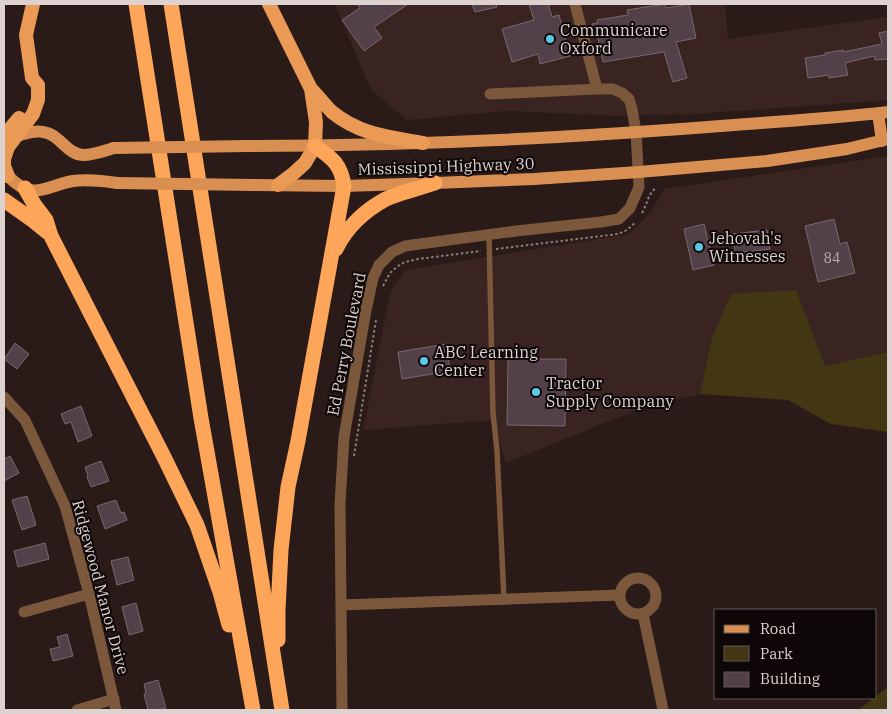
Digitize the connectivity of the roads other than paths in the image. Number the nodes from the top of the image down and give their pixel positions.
1 (34, 4) edge
2 (136, 4) edge
3 (171, 4) edge
4 (269, 4) edge
5 (575, 4) edge
6 (311, 89) junction
7 (597, 89) junction
8 (490, 94) dead end
9 (883, 113) edge
10 (636, 132) junction
11 (10, 136) edge
12 (885, 140) edge
13 (423, 143) junction
14 (315, 146) junction
15 (639, 172) junction
16 (8, 176) joint
17 (435, 183) junction
18 (278, 185) junction
19 (344, 186) junction
20 (24, 188) junction
21 (4, 200) edge
22 (489, 235) junction
23 (52, 236) junction
24 (331, 262) junction
25 (4, 398) edge
26 (89, 594) junction
27 (620, 595) junction
28 (504, 600) junction
29 (341, 606) junction
30 (24, 612) dead end
31 (643, 614) junction
32 (280, 704) edge
33 (115, 705) edge
34 (77, 710) edge
35 (252, 710) edge
36 (342, 710) edge
37 (663, 710) edge

1 - 11 highway
2 - 35 highway
3 - 32 highway
4 - 6 highway
5 - 7 street
6 - 13 highway
6 - 14 highway
7 - 8 street, Ed Perry Boulevard
7 - 10 street, Ed Perry Boulevard
9 - 10 main road, Mississippi Highway 30
9 - 12 main road
10 - 13 main road, Mississippi Highway 30
10 - 15 street, Ed Perry Boulevard
11 - 14 main road, Mississippi Highway 30, bridge
11 - 16 highway
12 - 15 main road, Mississippi Highway 30
13 - 14 main road, Mississippi Highway 30
14 - 18 highway
14 - 19 highway
15 - 17 main road, Mississippi Highway 30
15 - 22 street, Ed Perry Boulevard
16 - 20 main road
17 - 19 main road, Mississippi Highway 30
17 - 24 highway
18 - 19 main road, Mississippi Highway 30
18 - 20 main road, Mississippi Highway 30, bridge
19 - 24 highway
20 - 23 highway
21 - 23 highway
22 - 28 lane
22 - 29 street, Ed Perry Boulevard
23 - 35 highway
24 - 32 highway
25 - 26 street, Ridgewood Manor Drive
26 - 30 street
26 - 33 street, Ridgewood Manor Drive
27 - 28 street
27 - 31 street
27 - 31 street
28 - 29 street
29 - 36 street, Ed Perry Boulevard
31 - 37 street
33 - 34 street

